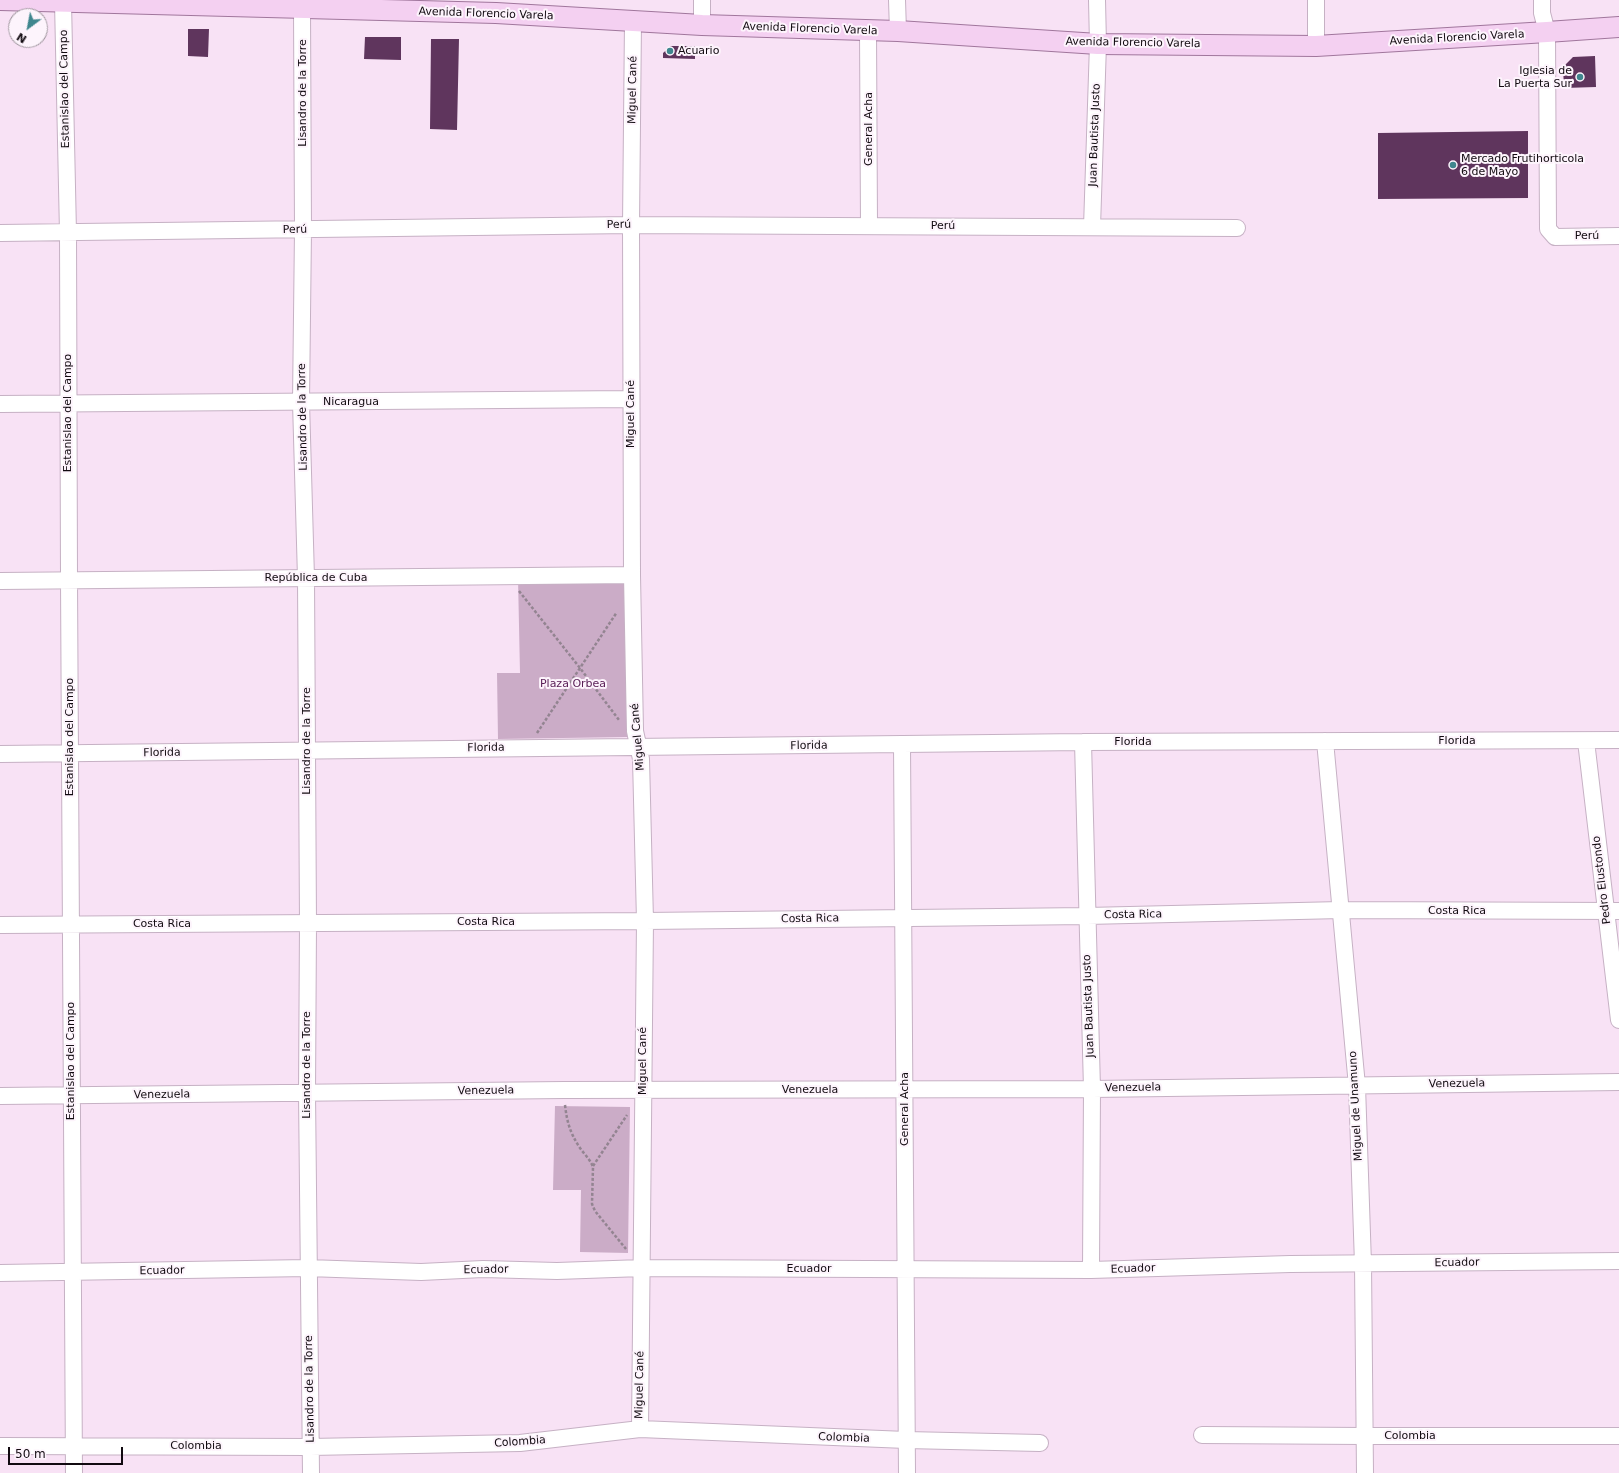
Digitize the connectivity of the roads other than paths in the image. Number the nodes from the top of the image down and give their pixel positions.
1 (0, 0) edge
2 (702, 0) edge
3 (897, 0) edge
4 (1097, 0) edge
5 (1316, 0) edge
6 (1542, 0) edge
7 (87, 1) edge
8 (63, 2) junction
9 (322, 4) edge
10 (496, 7) edge
11 (302, 8) junction
12 (633, 21) junction
13 (702, 24) junction
14 (1619, 27) edge
15 (868, 31) junction
16 (898, 31) junction
17 (1547, 32) junction
18 (1098, 44) junction
19 (1316, 46) junction
20 (631, 225) junction
21 (869, 226) junction
22 (1092, 227) junction
23 (1237, 228) dead end
24 (303, 230) junction
25 (0, 233) edge
26 (68, 233) junction
27 (1619, 236) edge
28 (631, 399) junction
29 (68, 402) junction
30 (301, 402) junction
31 (0, 404) edge
32 (306, 578) junction
33 (69, 580) junction
34 (0, 581) edge
35 (632, 583) junction
36 (1325, 740) junction
37 (1619, 740) edge
38 (1586, 741) junction
39 (1083, 742) junction
40 (902, 745) junction
41 (639, 748) junction
42 (307, 751) junction
43 (0, 754) edge
44 (70, 754) junction
45 (1341, 910) junction
46 (1612, 911) edge
47 (1087, 916) junction
48 (903, 918) junction
49 (645, 921) junction
50 (308, 924) junction
51 (0, 925) edge
52 (70, 925) junction
53 (1619, 1020) edge
54 (1619, 1082) edge
55 (1357, 1086) junction
56 (1092, 1089) junction
57 (905, 1090) junction
58 (643, 1091) junction
59 (307, 1094) junction
60 (0, 1096) edge
61 (71, 1096) junction
62 (1619, 1261) edge
63 (1363, 1264) junction
64 (308, 1268) junction
65 (642, 1268) junction
66 (906, 1269) junction
67 (1091, 1270) junction
68 (0, 1273) edge
69 (72, 1273) junction
70 (640, 1430) junction
71 (1202, 1435) dead end
72 (1364, 1436) junction
73 (1619, 1436) edge
74 (906, 1440) junction
75 (1040, 1442) dead end
76 (0, 1446) edge
77 (74, 1446) junction
78 (310, 1447) junction
79 (74, 1473) edge
80 (310, 1473) edge
81 (907, 1473) edge
82 (1365, 1473) edge

1 - 8 main road, Avenida Florencio Varela
2 - 13 street
3 - 16 street
4 - 18 street, Juan Bautista Justo
5 - 19 street
6 - 17 street
7 - 8 main road, Avenida Florencio Varela
7 - 11 main road, Avenida Florencio Varela
8 - 26 street, Estanislao del Campo
9 - 10 main road, Avenida Florencio Varela
9 - 11 main road, Avenida Florencio Varela
10 - 12 main road, Avenida Florencio Varela
11 - 24 street, Lisandro de la Torre
12 - 13 main road, Avenida Florencio Varela
12 - 20 street, Miguel Cané
13 - 15 main road, Avenida Florencio Varela
14 - 17 main road, Avenida Florencio Varela
15 - 16 main road, Avenida Florencio Varela
15 - 21 street, General Acha
16 - 18 main road, Avenida Florencio Varela
17 - 19 main road, Avenida Florencio Varela
17 - 27 street, Perú
18 - 19 main road, Avenida Florencio Varela
18 - 22 street, Juan Bautista Justo
20 - 21 street, Perú
20 - 24 street, Perú
20 - 28 street, Miguel Cané
21 - 22 street, Perú
22 - 23 street, Perú
24 - 26 street, Perú
24 - 30 street, Lisandro de la Torre
25 - 26 street, Perú
26 - 29 street, Estanislao del Campo
28 - 30 street, Nicaragua
28 - 35 street, Miguel Cané
29 - 30 street, Nicaragua
29 - 31 street, Nicaragua
29 - 33 street, Estanislao del Campo
30 - 32 street, Lisandro de la Torre
32 - 33 street, República de Cuba
32 - 35 street, República de Cuba
32 - 42 street, Lisandro de la Torre
33 - 34 street, República de Cuba
33 - 44 street, Estanislao del Campo
35 - 41 street, Miguel Cané
36 - 38 street, Florida
36 - 39 street, Florida
36 - 45 street, Miguel de Unamuno
37 - 38 street, Florida
38 - 46 street, Pedro Elustondo
39 - 40 street, Florida
39 - 47 street, Juan Bautista Justo
40 - 41 street, Florida
40 - 48 street, General Acha
41 - 42 street, Florida
41 - 49 street, Miguel Cané
42 - 44 street, Florida
42 - 50 street, Lisandro de la Torre
43 - 44 street, Florida
44 - 52 street, Estanislao del Campo
45 - 46 street, Costa Rica
45 - 47 street, Costa Rica
45 - 55 street, Miguel de Unamuno
46 - 53 street, Pedro Elustondo
47 - 48 street, Costa Rica
47 - 56 street, Juan Bautista Justo
48 - 49 street, Costa Rica
48 - 57 street, General Acha
49 - 50 street, Costa Rica
49 - 58 street, Miguel Cané
50 - 52 street, Costa Rica
50 - 59 street, Lisandro de la Torre
51 - 52 street, Costa Rica
52 - 61 street, Estanislao del Campo
54 - 55 street, Venezuela
55 - 56 street, Venezuela
55 - 63 street, Miguel de Unamuno
56 - 57 street, Venezuela
56 - 67 street, Juan Bautista Justo
57 - 58 street, Venezuela
57 - 66 street, General Acha
58 - 59 street, Venezuela
58 - 65 street, Miguel Cané
59 - 61 street, Venezuela
59 - 64 street, Lisandro de la Torre
60 - 61 street, Venezuela
61 - 69 street, Estanislao del Campo
62 - 63 street, Ecuador
63 - 67 street, Ecuador
63 - 72 street, Miguel de Unamuno
64 - 65 street, Ecuador
64 - 69 street, Ecuador
64 - 78 street, Lisandro de la Torre
65 - 66 street, Ecuador
65 - 70 street, Miguel Cané
66 - 67 street, Ecuador
66 - 74 street, General Acha
68 - 69 street, Ecuador
69 - 77 street, Estanislao del Campo
70 - 74 street, Colombia
70 - 78 street, Colombia
71 - 72 street, Colombia
72 - 73 street, Colombia
72 - 82 street, Miguel de Unamuno
74 - 75 street, Colombia
74 - 81 street, General Acha
76 - 77 street, Colombia
77 - 78 street, Colombia
77 - 79 street, Estanislao del Campo
78 - 80 street, Lisandro de la Torre

